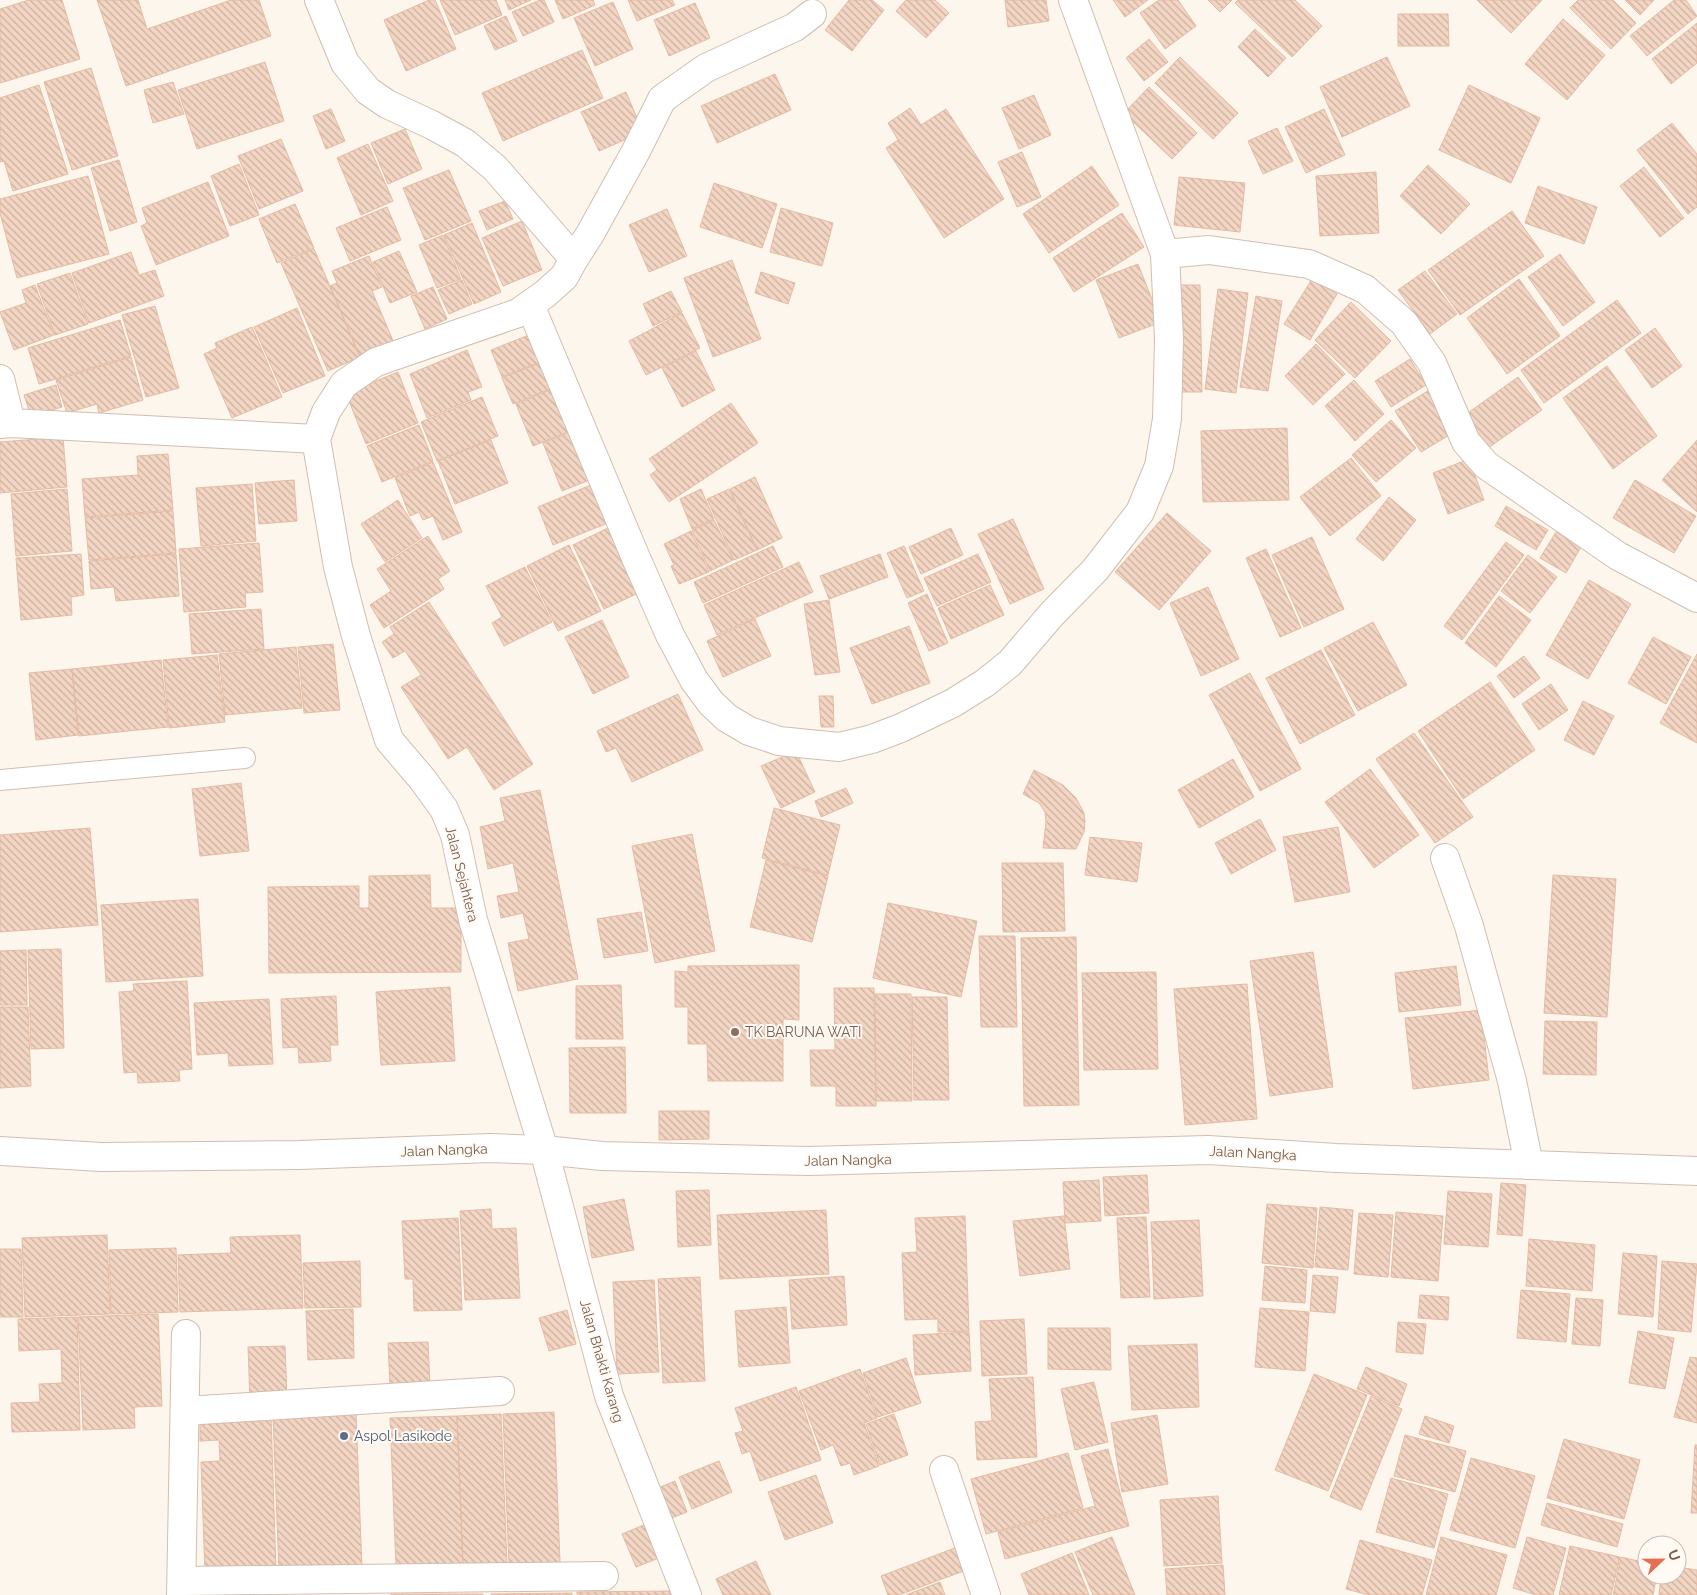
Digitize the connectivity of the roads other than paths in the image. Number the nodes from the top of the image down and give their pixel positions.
1 (319, 0) edge
2 (1073, 0) edge
3 (812, 14) dead end
4 (1165, 254) junction
5 (574, 259) junction
6 (530, 305) junction
7 (0, 379) edge
8 (6, 424) edge
9 (316, 439) junction
10 (1697, 598) edge
11 (245, 758) dead end
12 (0, 780) edge
13 (1445, 858) dead end
14 (544, 1150) junction
15 (0, 1151) edge
16 (1529, 1165) junction
17 (1697, 1171) edge
18 (186, 1334) dead end
19 (500, 1392) dead end
20 (185, 1411) junction
21 (944, 1470) dead end
22 (604, 1576) dead end
23 (182, 1588) edge
24 (686, 1595) edge
25 (986, 1595) edge

1 - 5 street
2 - 4 street
3 - 5 street
4 - 6 street
4 - 10 street
5 - 6 street
6 - 9 street
7 - 8 street
8 - 9 street
9 - 14 street, Jalan Sejahtera
11 - 12 lane
13 - 16 street
14 - 15 street, Jalan Nangka
14 - 16 street, Jalan Nangka
14 - 24 street, Jalan Bhakti Karang
16 - 17 street, Jalan Nangka
18 - 20 street
19 - 20 street
20 - 23 street
21 - 25 street
22 - 23 street

